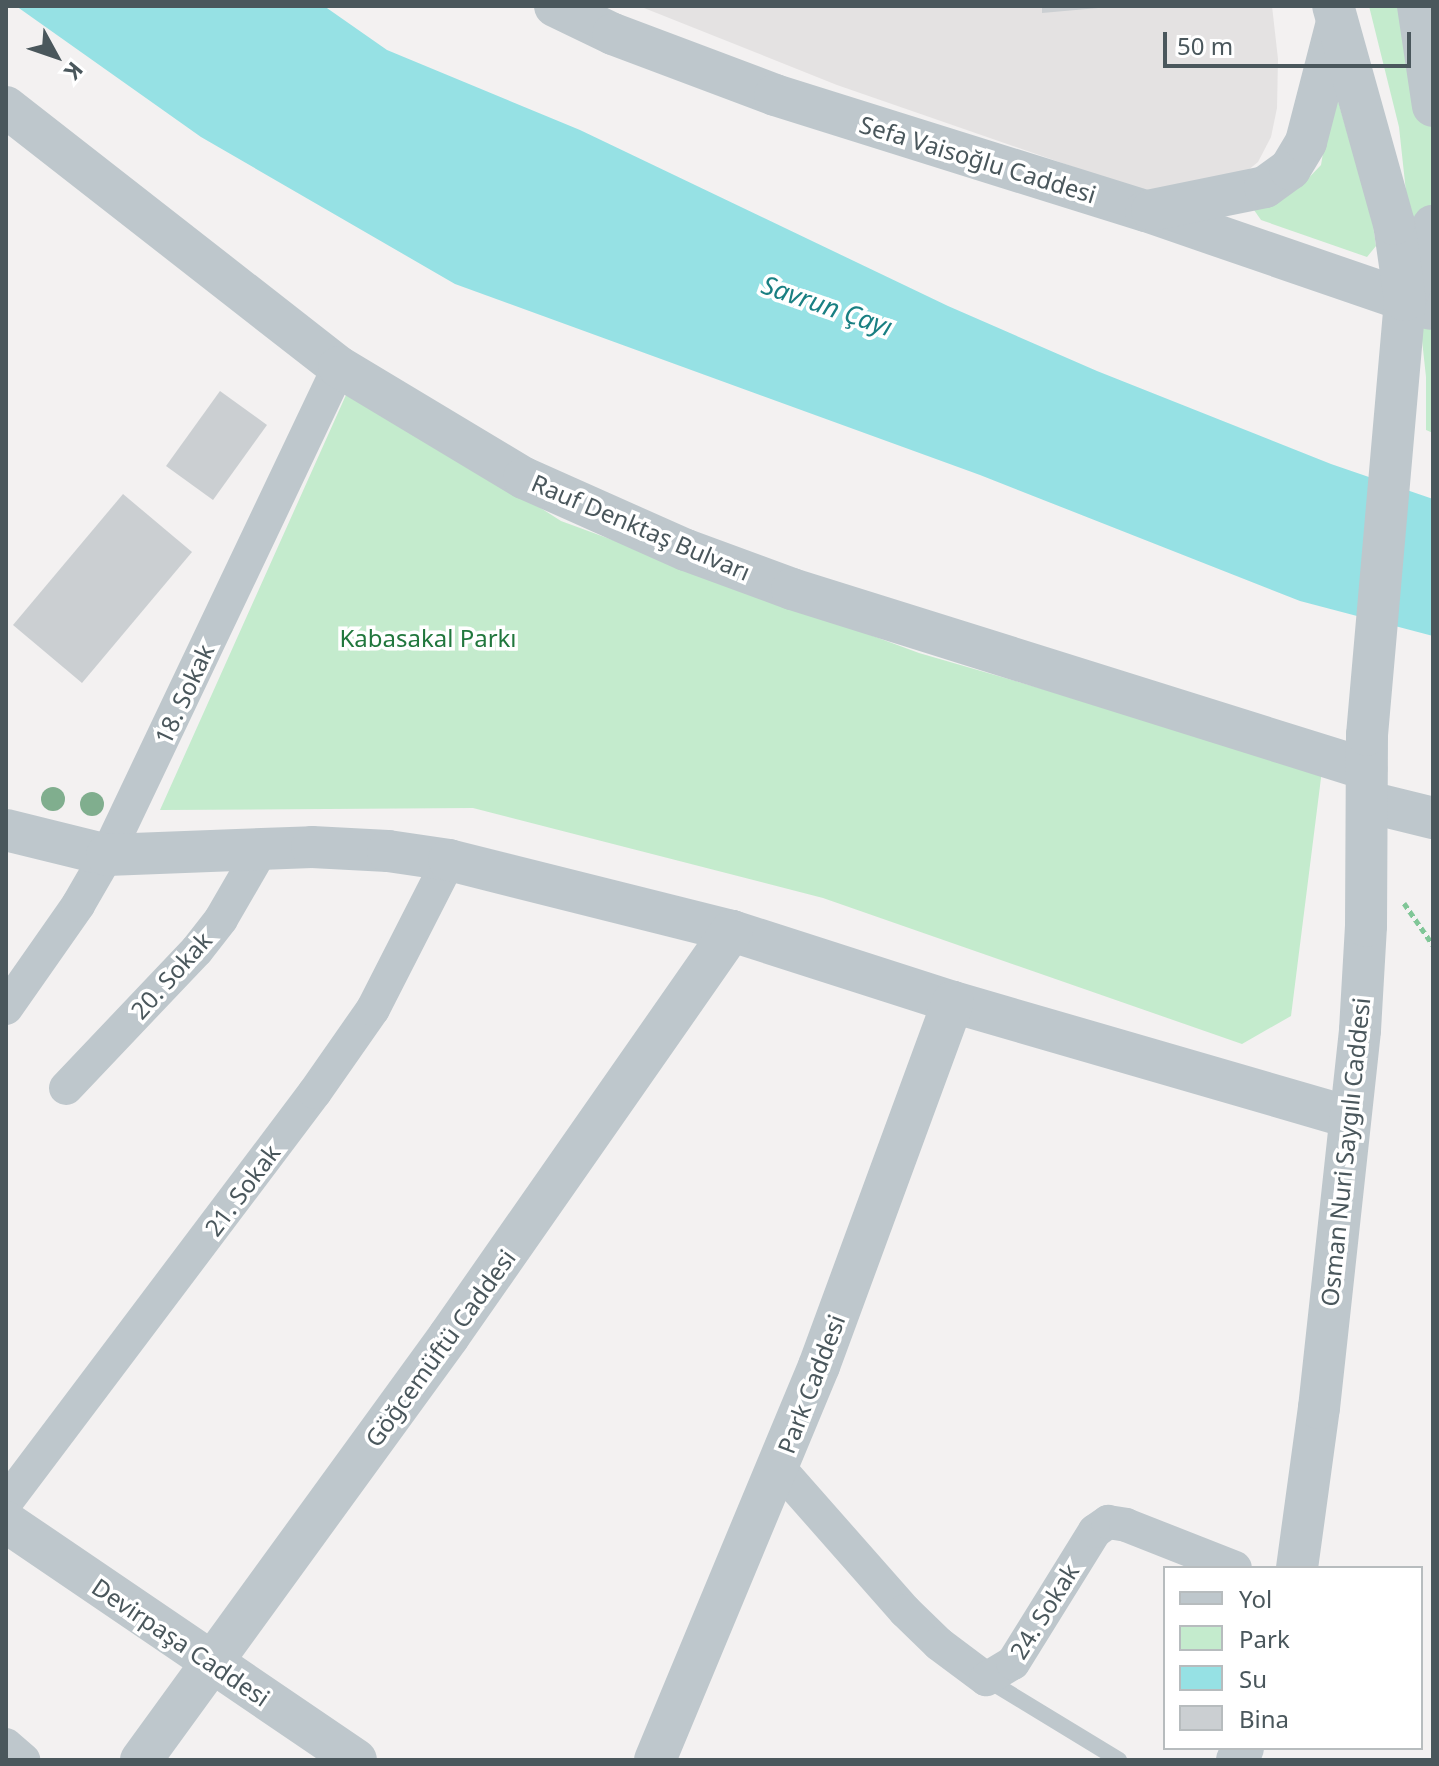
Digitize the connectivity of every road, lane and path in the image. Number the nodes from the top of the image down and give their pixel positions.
1 (555, 6) edge
2 (1418, 6) edge
3 (1335, 13) edge
4 (1433, 106) edge
5 (6, 107) edge
6 (1146, 211) junction
7 (1433, 226) edge
8 (1419, 305) edge
9 (339, 367) junction
10 (1367, 768) junction
11 (1433, 818) edge
12 (6, 830) edge
13 (261, 850) junction
14 (107, 855) junction
15 (449, 860) junction
16 (732, 931) junction
17 (953, 1002) junction
18 (6, 1008) edge
19 (66, 1088) dead end
20 (1350, 1117) junction
21 (778, 1467) junction
22 (6, 1502) edge
23 (6, 1522) edge
24 (1230, 1566) edge
25 (1297, 1566) edge
26 (211, 1662) junction
27 (986, 1679) junction
28 (6, 1745) edge
29 (23, 1760) edge
30 (141, 1760) edge
31 (356, 1760) edge
32 (655, 1760) edge
33 (1119, 1760) edge

1 - 6 street, Sefa Vaisoğlu Caddesi
2 - 4 street
3 - 6 street
3 - 8 street
5 - 9 street, Rauf Denktaş Bulvarı
6 - 8 street, Sefa Vaisoğlu Caddesi
7 - 8 street
8 - 10 street, Osman Nuri Saygılı Caddesi
9 - 10 street, Rauf Denktaş Bulvarı
9 - 14 street, 18. Sokak
10 - 11 street, Rauf Denktaş Bulvarı
10 - 20 street, Osman Nuri Saygılı Caddesi
12 - 14 street
13 - 14 street
13 - 15 street
13 - 19 street, 20. Sokak
14 - 18 street, 18. Sokak
15 - 16 street
15 - 22 street, 21. Sokak
16 - 17 street
16 - 26 street, Göğcemüftü Caddesi
17 - 20 street
17 - 21 street, Park Caddesi
20 - 25 street, Osman Nuri Saygılı Caddesi
21 - 27 street, 24. Sokak
21 - 32 street, Park Caddesi
23 - 26 street, Devirpaşa Caddesi
24 - 27 street, 24. Sokak
26 - 30 street, Göğcemüftü Caddesi
26 - 31 street, Devirpaşa Caddesi
27 - 33 lane
28 - 29 street

